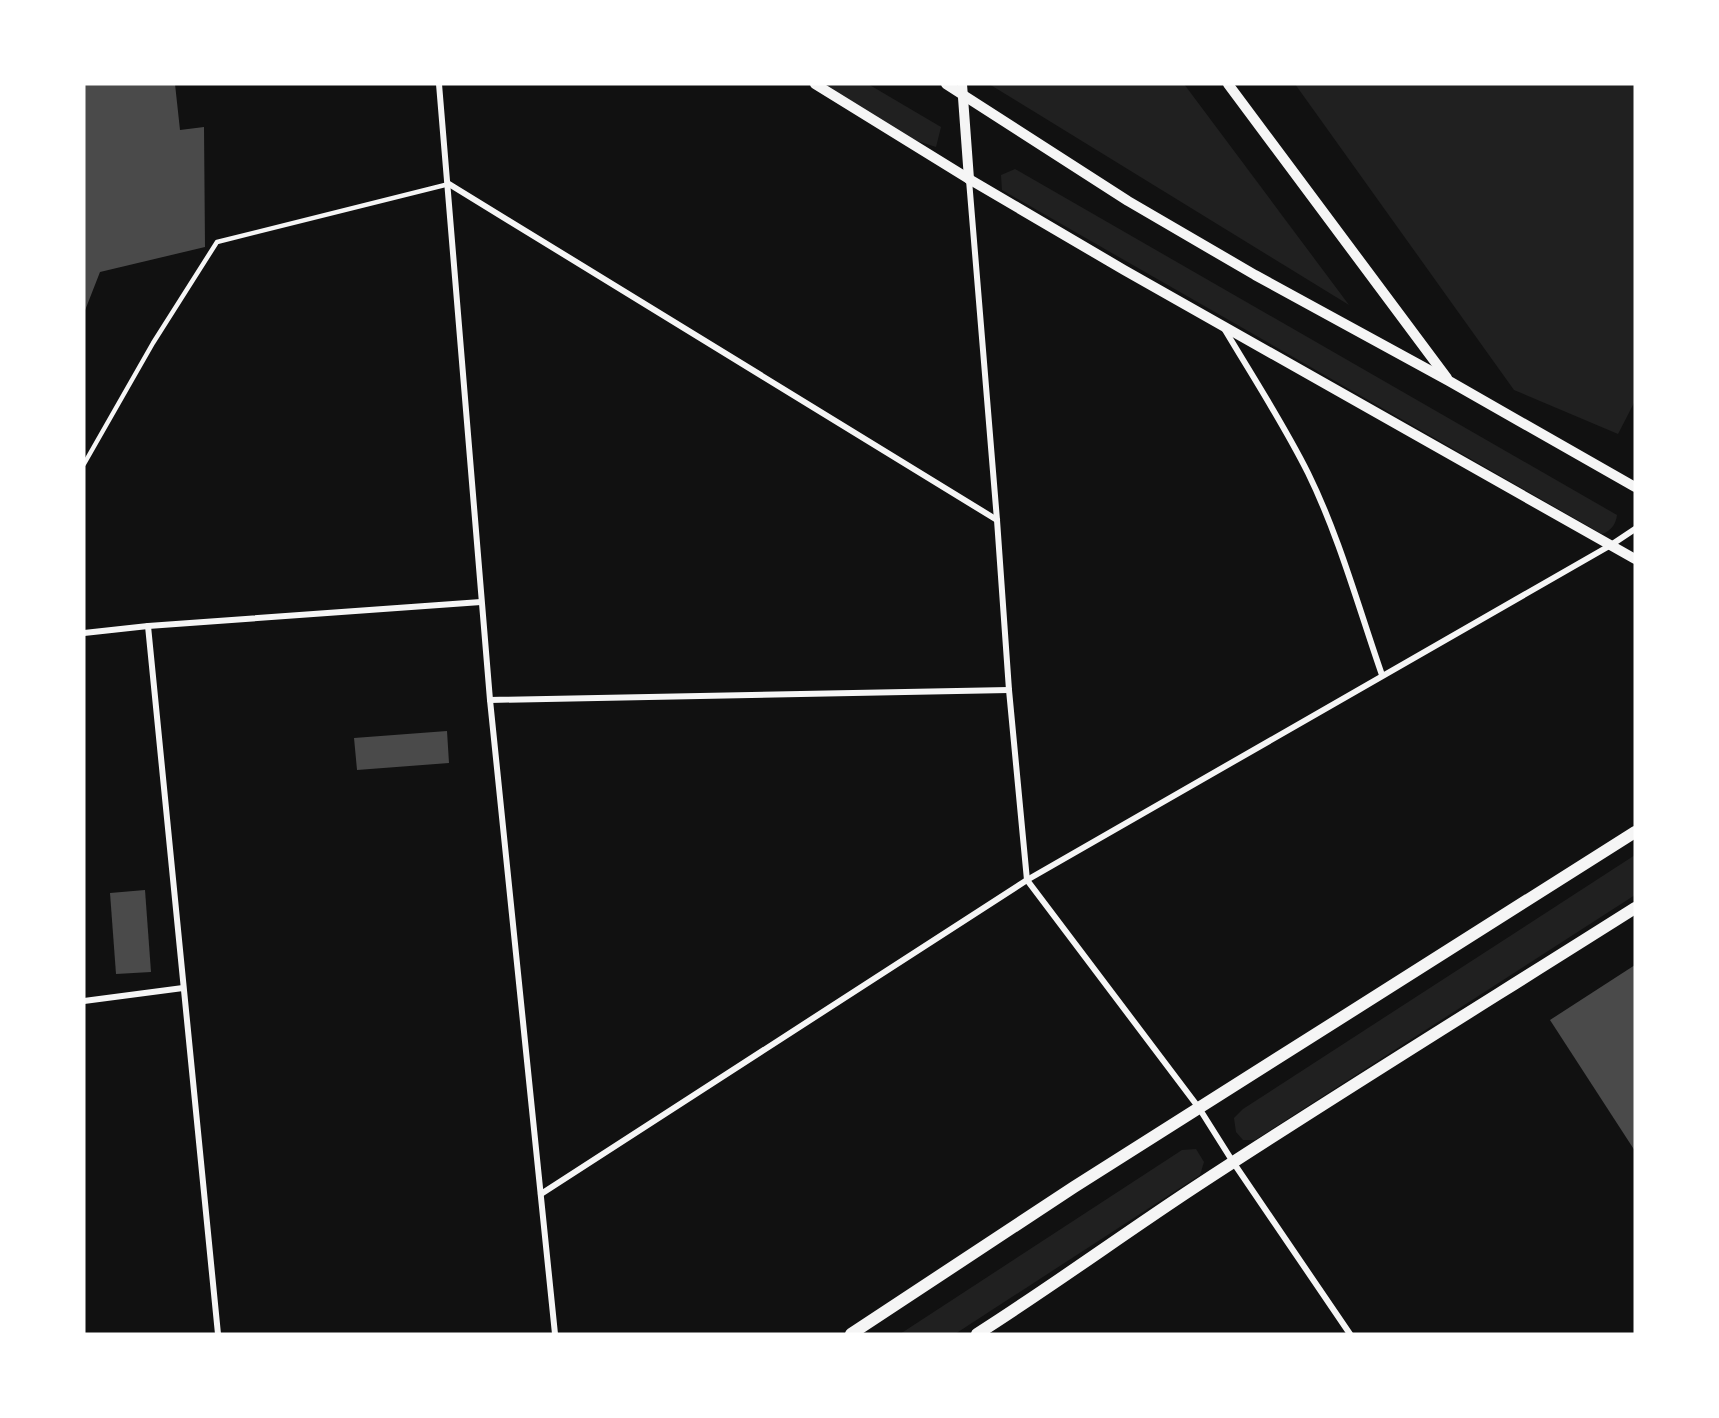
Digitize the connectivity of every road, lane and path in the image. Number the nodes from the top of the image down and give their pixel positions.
1 (440, 84) edge
2 (815, 84) edge
3 (946, 84) edge
4 (1228, 84) edge
5 (962, 89) edge
6 (969, 179) junction
7 (449, 183) junction
8 (1223, 327) junction
9 (1449, 381) junction
10 (84, 464) edge
11 (1635, 487) edge
12 (997, 520) junction
13 (1635, 529) edge
14 (1611, 545) junction
15 (1635, 559) edge
16 (481, 602) junction
17 (148, 626) junction
18 (84, 633) edge
19 (1382, 675) junction
20 (1009, 690) junction
21 (490, 700) junction
22 (1635, 832) edge
23 (1027, 880) junction
24 (1635, 908) edge
25 (183, 988) junction
26 (84, 1001) edge
27 (1199, 1108) junction
28 (1233, 1162) junction
29 (541, 1194) junction
30 (218, 1334) edge
31 (555, 1334) edge
32 (851, 1334) edge
33 (977, 1334) edge
34 (1350, 1334) edge

1 - 7 street
2 - 6 street
3 - 5 street
4 - 9 street
5 - 6 street
5 - 9 street
6 - 8 street
6 - 12 street
7 - 10 lane
7 - 12 street
7 - 16 street
8 - 14 street
8 - 19 street
9 - 11 street
12 - 20 street
13 - 14 street
14 - 15 street
14 - 19 street
16 - 17 street
16 - 21 street
17 - 18 street
17 - 25 street
19 - 23 street
20 - 21 street
20 - 23 street
21 - 29 street
22 - 27 main road
23 - 27 street
23 - 29 street
24 - 28 main road
25 - 26 street
25 - 30 street
27 - 28 street
27 - 32 main road
28 - 33 main road
28 - 34 street
29 - 31 street

